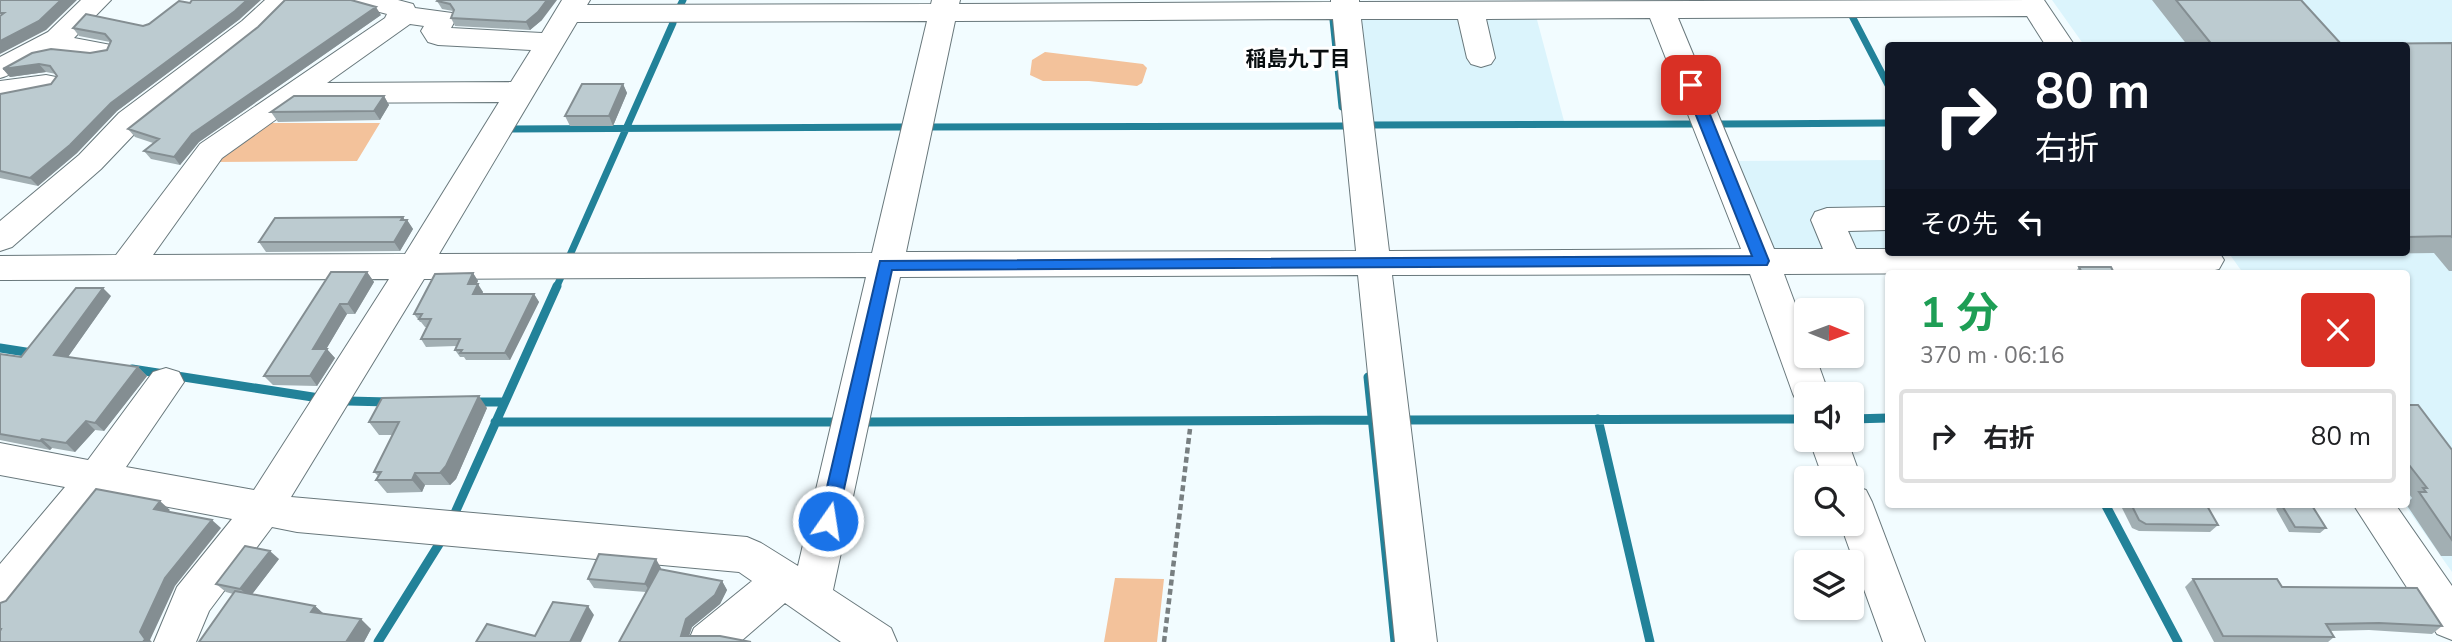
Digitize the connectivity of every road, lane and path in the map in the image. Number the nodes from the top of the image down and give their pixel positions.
1 (97, 0) edge
2 (105, 0) edge
3 (281, 0) edge
4 (367, 0) edge
5 (1659, 4) edge
6 (2033, 4) edge
7 (1346, 6) edge
8 (944, 7) edge
9 (1470, 11) junction
10 (402, 15) junction
11 (565, 19) edge
12 (2058, 42) edge
13 (44, 46) junction
14 (101, 51) edge
15 (1481, 58) dead end
16 (0, 69) edge
17 (46, 84) edge
18 (0, 91) edge
19 (520, 92) junction
20 (292, 93) junction
21 (1885, 219) edge
22 (0, 239) edge
23 (1762, 261) junction
24 (1846, 261) junction
25 (2208, 262) edge
26 (1374, 263) junction
27 (886, 265) junction
28 (126, 267) junction
29 (414, 267) junction
30 (0, 268) edge
31 (166, 382) dead end
32 (1807, 382) edge
33 (1190, 429) dead end
34 (0, 459) edge
35 (97, 477) junction
36 (2376, 508) edge
37 (262, 509) junction
38 (1864, 534) edge
39 (797, 588) junction
40 (0, 594) edge
41 (2452, 621) edge
42 (867, 639) edge
43 (175, 642) edge
44 (709, 642) edge
45 (1164, 642) edge
46 (1416, 642) edge
47 (1904, 642) edge

1 - 2 street
1 - 13 street
3 - 22 street
4 - 10 street
5 - 6 street
5 - 9 street
5 - 23 street
6 - 12 street
7 - 8 street
7 - 9 street
7 - 26 street
8 - 11 street
8 - 27 street
9 - 15 street
10 - 11 street
10 - 20 street
11 - 19 street
13 - 14 street
13 - 16 street
17 - 18 street
19 - 20 street
19 - 29 street
20 - 28 street
21 - 24 street
23 - 24 street
23 - 26 street
23 - 32 street
24 - 25 street
26 - 27 street
26 - 46 street
27 - 29 street
27 - 39 street
28 - 29 street
28 - 30 street
29 - 37 street
31 - 35 street
33 - 45 path
34 - 35 street
35 - 37 street
35 - 40 street
36 - 41 street
37 - 39 street
37 - 43 street
38 - 47 street
39 - 42 street
39 - 44 street

